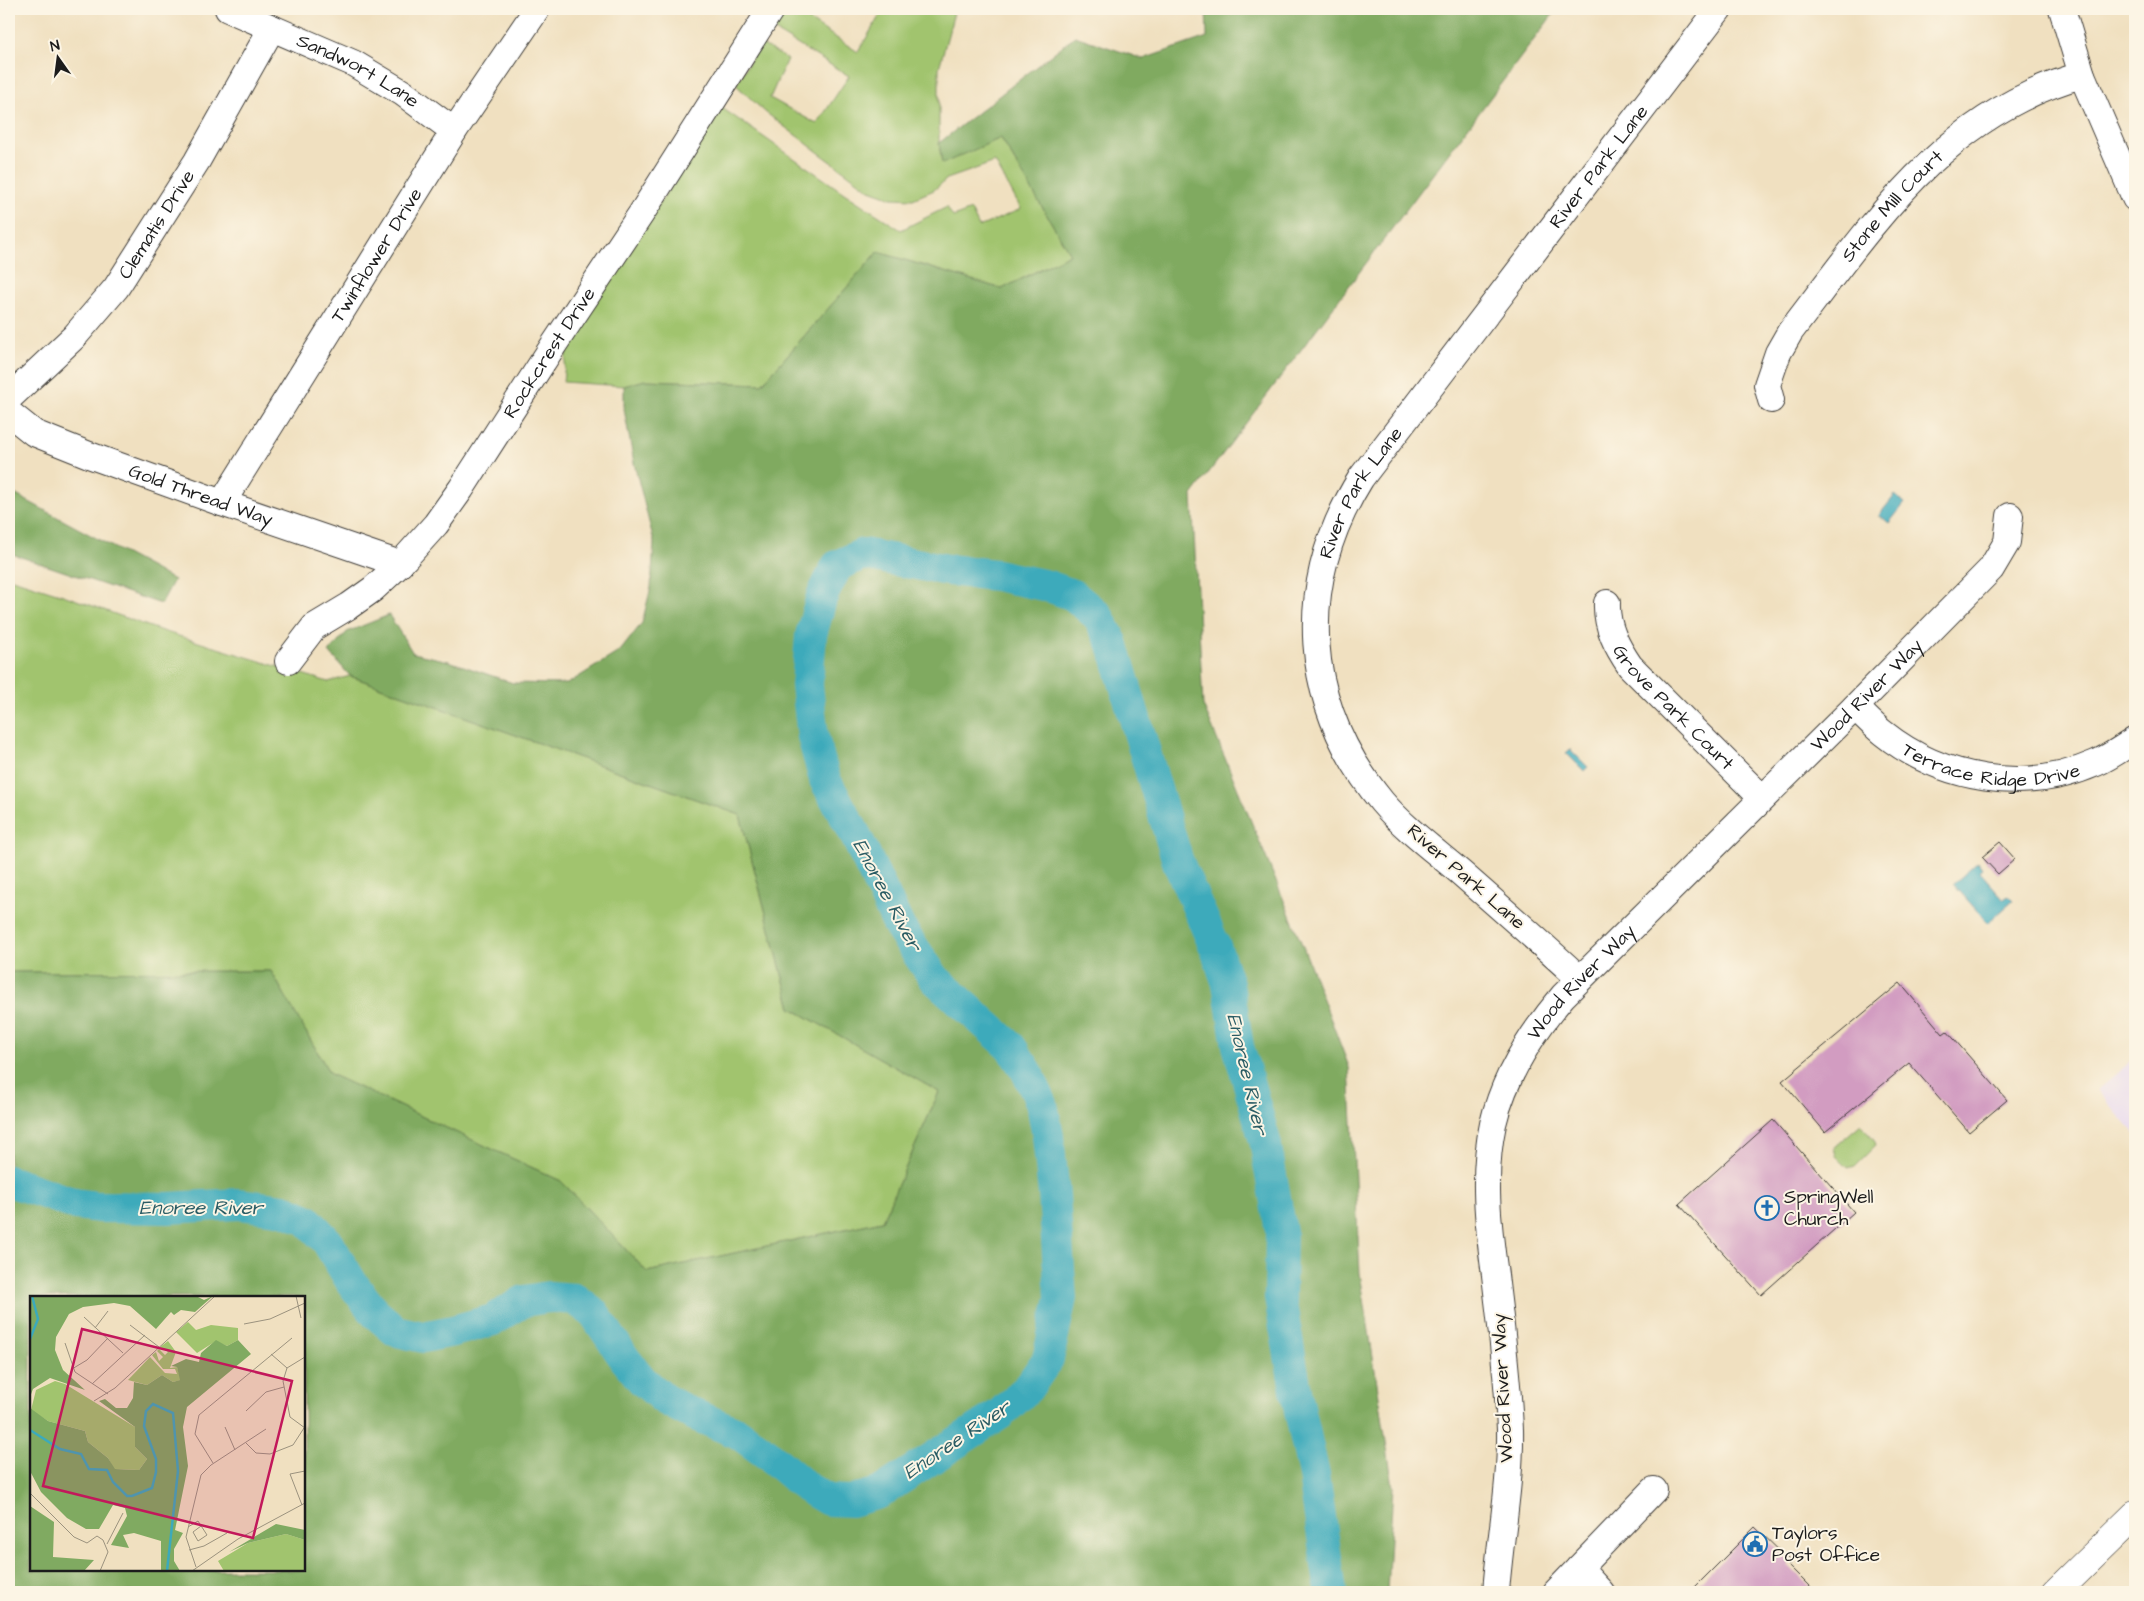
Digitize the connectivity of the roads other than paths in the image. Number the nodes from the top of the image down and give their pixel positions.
1 (228, 9) edge
2 (538, 9) edge
3 (771, 9) edge
4 (1719, 9) edge
5 (2062, 9) edge
6 (272, 28) junction
7 (2082, 75) junction
8 (454, 131) junction
9 (2135, 198) edge
10 (9, 398) edge
11 (1771, 400) dead end
12 (9, 413) edge
13 (222, 503) junction
14 (2010, 516) dead end
15 (400, 564) junction
16 (1607, 603) dead end
17 (288, 661) dead end
18 (1855, 707) junction
19 (2135, 740) edge
20 (1762, 798) junction
21 (1580, 979) junction
22 (1654, 1490) dead end
23 (2135, 1515) edge
24 (1579, 1568) junction
25 (1496, 1592) edge
26 (1556, 1592) edge
27 (1601, 1592) edge
28 (2056, 1592) edge

1 - 6 street, Sandwort Lane
2 - 8 street, Twinflower Drive
3 - 15 street, Rockcrest Drive
4 - 21 street, River Park Lane
5 - 7 street
6 - 8 street, Sandwort Lane
6 - 10 street, Clematis Drive
7 - 9 street
7 - 11 street, Stone Mill Court
8 - 13 street, Twinflower Drive
12 - 13 street, Gold Thread Way
13 - 15 street, Gold Thread Way
14 - 18 street, Wood River Way
15 - 17 street, Rockcrest Drive
16 - 20 street, Grove Park Court
18 - 19 street, Terrace Ridge Drive
18 - 20 street, Wood River Way
20 - 21 street, Wood River Way
21 - 25 street, Wood River Way
22 - 24 street
23 - 28 main road
24 - 26 street
24 - 27 street

